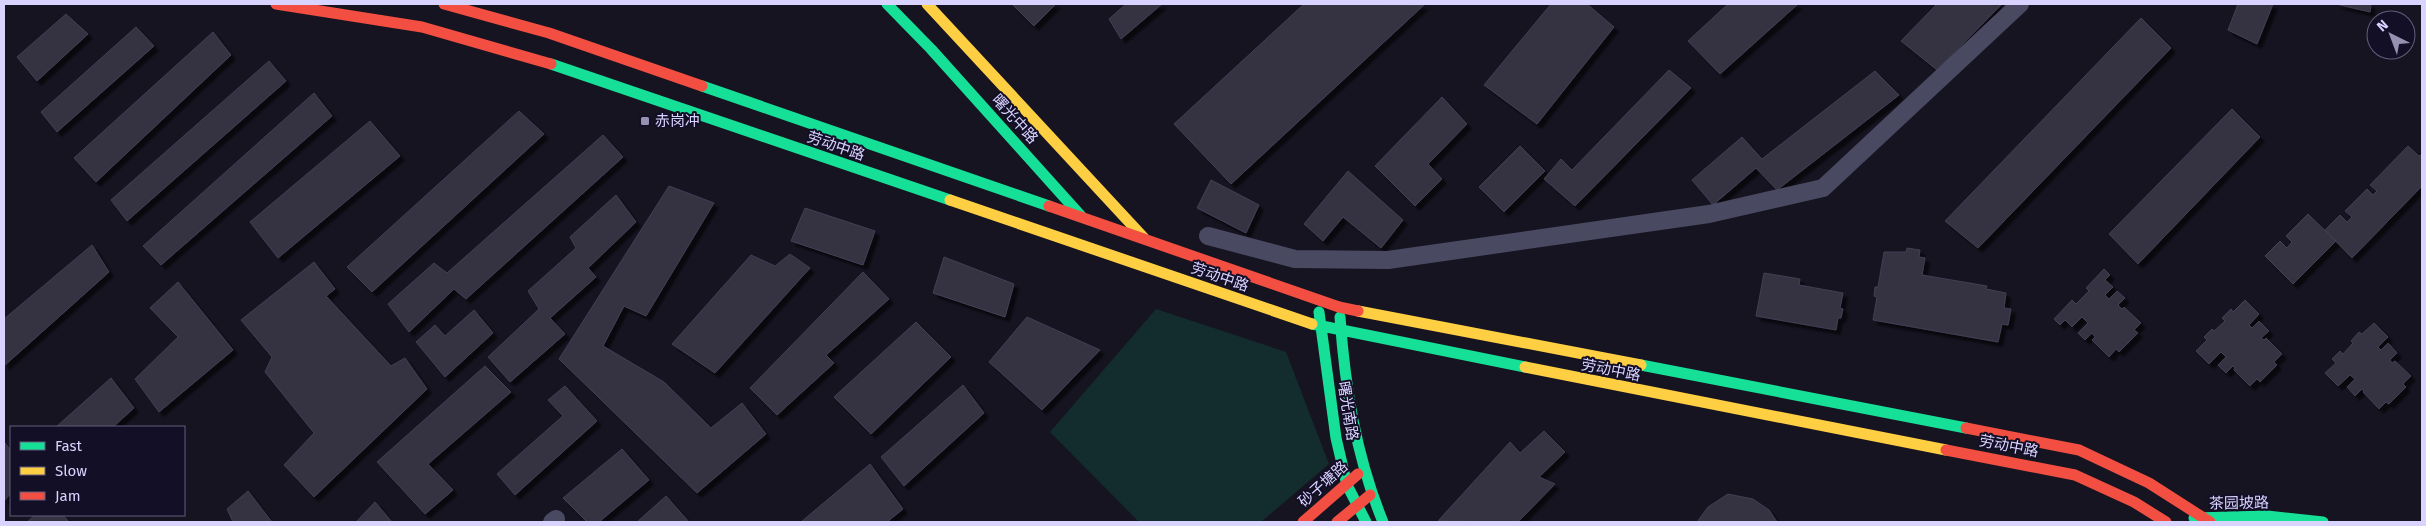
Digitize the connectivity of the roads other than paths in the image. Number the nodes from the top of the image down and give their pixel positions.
1 (276, 4) edge
2 (444, 4) edge
3 (887, 4) edge
4 (927, 4) edge
5 (2020, 4) edge
6 (1083, 218) junction
7 (1208, 236) dead end
8 (1146, 240) junction
9 (1117, 258) junction
10 (1318, 300) junction
11 (1339, 306) junction
12 (1321, 327) junction
13 (1340, 332) junction
14 (1363, 469) junction
15 (1347, 485) junction
16 (1371, 494) junction
17 (1358, 505) junction
18 (2156, 515) joint
19 (2174, 518) edge
20 (2209, 521) edge
21 (1303, 522) edge
22 (1337, 522) edge
23 (1366, 522) edge
24 (1384, 522) edge
25 (2323, 522) edge

1 - 9 main road, 劳动中路
2 - 6 main road, 劳动中路
3 - 6 main road, 曙光中路
4 - 8 main road, 曙光中路
5 - 7 street
6 - 8 main road, 劳动中路
6 - 9 main road, 曙光中路
8 - 10 main road, 劳动中路
9 - 12 main road, 劳动中路
10 - 11 main road, 劳动中路
10 - 12 main road, 曙光南路
11 - 13 main road, 曙光南路
11 - 20 main road, 劳动中路
12 - 13 main road, 劳动中路
12 - 15 main road, 曙光南路
13 - 14 main road, 曙光南路
13 - 18 main road, 劳动中路
14 - 15 main road, 砂子塘路
14 - 16 main road, 曙光南路
15 - 17 main road, 曙光南路
15 - 21 main road, 砂子塘路
16 - 17 main road
16 - 24 main road, 曙光南路
17 - 22 main road
17 - 23 main road, 曙光南路
18 - 19 main road, 茶园坡路
19 - 20 main road, 茶园坡路
20 - 25 main road, 茶园坡路

